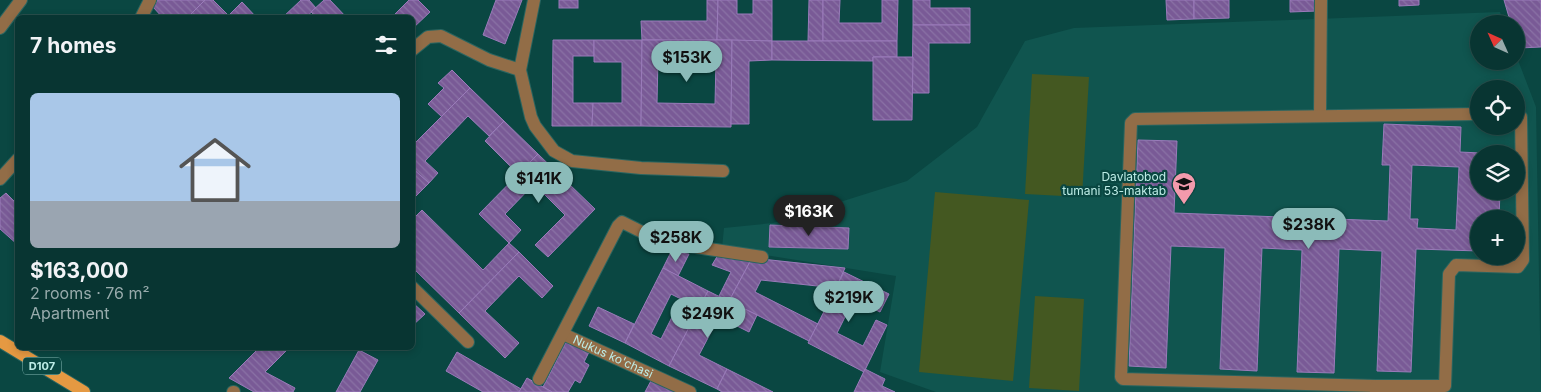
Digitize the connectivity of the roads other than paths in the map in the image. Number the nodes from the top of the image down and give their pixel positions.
1 (21, 0) edge
2 (150, 0) edge
3 (534, 0) edge
4 (1321, 0) edge
5 (142, 15) edge
6 (0, 28) edge
7 (415, 48) edge
8 (520, 70) junction
9 (1470, 114) edge
10 (1320, 115) junction
11 (1521, 135) edge
12 (15, 162) edge
13 (723, 171) dead end
14 (0, 179) edge
15 (762, 257) dead end
16 (415, 291) edge
17 (563, 334) junction
18 (0, 340) edge
19 (468, 342) dead end
20 (15, 349) edge
21 (16, 350) edge
22 (539, 379) dead end
23 (1376, 389) edge
24 (84, 392) edge
25 (690, 392) edge

1 - 6 street
2 - 5 street
3 - 8 street
4 - 10 street
7 - 8 street
8 - 13 street
9 - 10 street
10 - 23 street
11 - 23 street
12 - 14 street
15 - 17 street
16 - 19 street
17 - 22 street
17 - 25 street, Nukus ko'chasi
18 - 20 main road, D107
21 - 24 main road, D107

